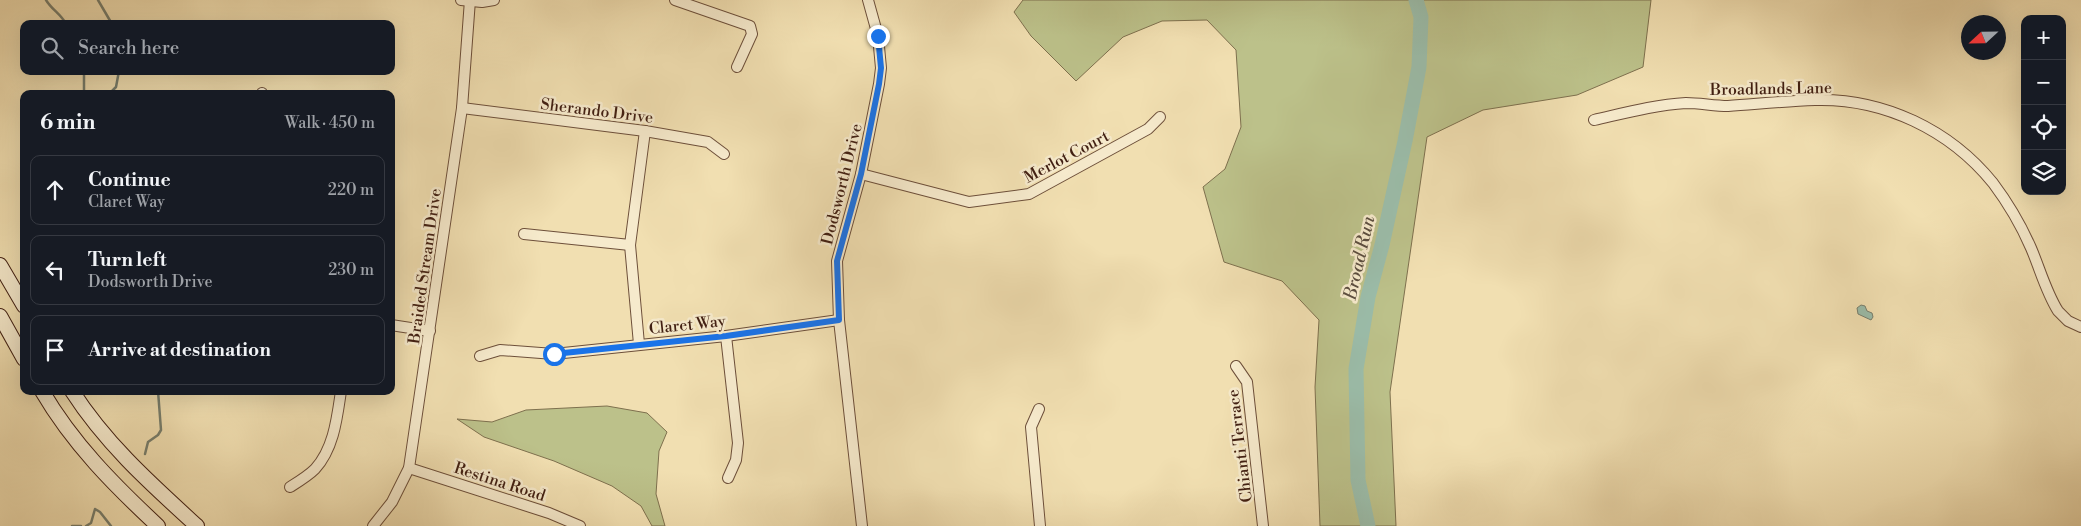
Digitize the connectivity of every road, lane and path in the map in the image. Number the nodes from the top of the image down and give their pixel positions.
1 (494, 0) edge
2 (676, 0) edge
3 (868, 0) edge
4 (467, 1) edge
5 (737, 67) dead end
6 (462, 108) junction
7 (1160, 118) dead end
8 (1594, 120) dead end
9 (645, 131) junction
10 (724, 154) dead end
11 (861, 174) junction
12 (524, 234) dead end
13 (630, 245) junction
14 (0, 266) edge
15 (20, 299) edge
16 (0, 316) edge
17 (839, 320) junction
18 (395, 326) edge
19 (2081, 327) edge
20 (430, 331) junction
21 (726, 336) junction
22 (638, 344) junction
23 (20, 352) edge
24 (480, 356) dead end
25 (1236, 366) dead end
26 (44, 395) edge
27 (75, 395) edge
28 (339, 395) edge
29 (1039, 409) dead end
30 (410, 468) junction
31 (728, 478) dead end
32 (290, 487) dead end
33 (158, 526) edge
34 (197, 526) edge
35 (373, 526) edge
36 (580, 526) edge
37 (862, 526) edge
38 (1040, 526) edge
39 (1263, 526) edge

1 - 4 street
2 - 5 street
3 - 11 street, Dodsworth Drive
4 - 6 street, Braided Stream Drive
6 - 9 street, Sherando Drive
6 - 20 street, Braided Stream Drive
7 - 11 street, Merlot Court
8 - 19 street, Broadlands Lane
9 - 10 street, Sherando Drive
9 - 13 street
11 - 17 street, Dodsworth Drive
12 - 13 street
13 - 22 street
14 - 15 main road
16 - 23 main road
17 - 21 street, Claret Way
17 - 37 street, Dodsworth Drive
18 - 20 street
20 - 30 street, Braided Stream Drive
21 - 22 street, Claret Way
21 - 31 street
22 - 24 street, Claret Way
25 - 39 street, Chianti Terrace
26 - 33 main road
27 - 34 main road
28 - 32 street
29 - 38 street
30 - 35 street, Braided Stream Drive
30 - 36 street, Restina Road

